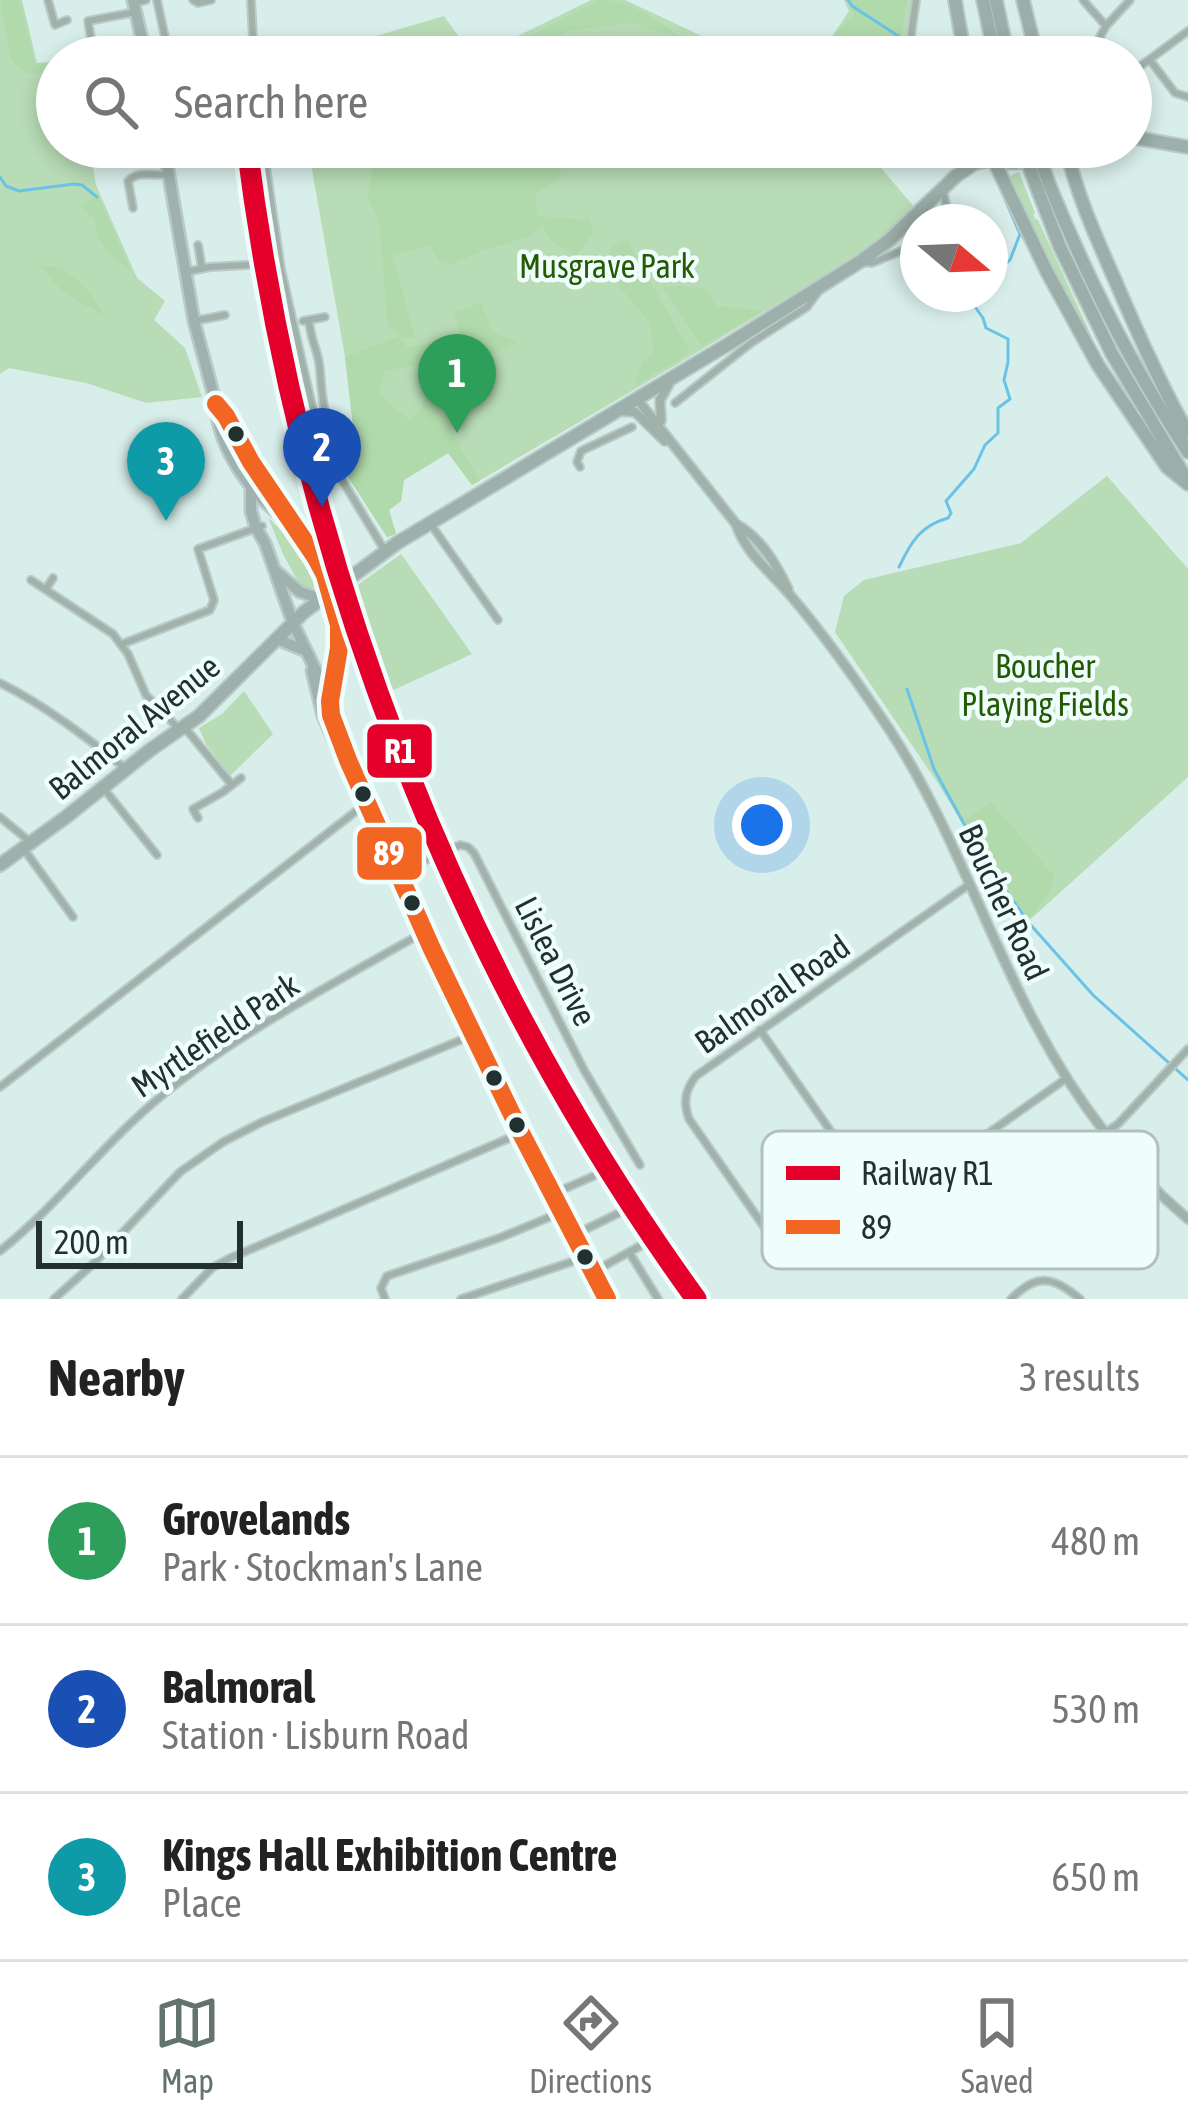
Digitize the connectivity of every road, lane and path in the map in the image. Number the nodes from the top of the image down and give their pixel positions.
1 (47, 0) edge
2 (157, 0) edge
3 (193, 0) edge
4 (211, 0) edge
5 (251, 0) edge
6 (916, 0) edge
7 (955, 0) edge
8 (983, 0) edge
9 (996, 0) edge
10 (1023, 0) edge
11 (1083, 0) edge
12 (1130, 0) edge
13 (137, 4) edge
14 (67, 20) dead end
15 (1106, 26) junction
16 (1188, 31) edge
17 (91, 36) edge
18 (142, 36) edge
19 (165, 36) edge
20 (253, 36) edge
21 (911, 36) edge
22 (961, 36) edge
23 (991, 36) edge
24 (1004, 36) edge
25 (1032, 36) edge
26 (1101, 36) edge
27 (1152, 58) edge
28 (1152, 63) edge
29 (1188, 98) edge
30 (1152, 140) edge
31 (1188, 147) edge
32 (168, 168) edge
33 (266, 168) edge
34 (961, 168) edge
35 (969, 168) edge
36 (997, 168) edge
37 (1033, 168) edge
38 (1040, 168) edge
39 (1070, 168) edge
40 (169, 174) junction
41 (956, 176) junction
42 (1043, 186) junction
43 (943, 190) junction
44 (946, 204) edge
45 (133, 208) dead end
46 (889, 240) junction
47 (198, 245) dead end
48 (900, 250) edge
49 (900, 251) edge
50 (861, 261) junction
51 (248, 265) dead end
52 (202, 268) junction
53 (185, 272) junction
54 (225, 315) dead end
55 (325, 317) dead end
56 (194, 321) junction
57 (732, 349) junction
58 (319, 363) junction
59 (303, 366) junction
60 (678, 374) junction
61 (641, 397) junction
62 (675, 403) dead end
63 (216, 404) junction
64 (617, 411) junction
65 (661, 421) junction
66 (587, 428) junction
67 (632, 428) dead end
68 (1188, 433) edge
69 (346, 436) dead end
70 (667, 436) junction
71 (596, 442) junction
72 (1188, 452) edge
73 (680, 453) junction
74 (251, 462) junction
75 (580, 467) dead end
76 (1188, 482) edge
77 (256, 491) junction
78 (289, 521) junction
79 (430, 523) junction
80 (259, 527) junction
81 (385, 551) junction
82 (274, 570) junction
83 (53, 578) dead end
84 (32, 580) dead end
85 (46, 589) junction
86 (328, 602) junction
87 (498, 620) dead end
88 (293, 622) junction
89 (277, 639) junction
90 (122, 644) junction
91 (309, 657) junction
92 (0, 683) edge
93 (331, 700) junction
94 (182, 727) junction
95 (348, 760) junction
96 (126, 769) junction
97 (241, 778) dead end
98 (232, 785) junction
99 (103, 787) junction
100 (356, 812) dead end
101 (0, 817) edge
102 (198, 818) dead end
103 (27, 846) junction
104 (157, 855) dead end
105 (0, 865) edge
106 (396, 873) junction
107 (970, 884) junction
108 (73, 917) dead end
109 (424, 932) junction
110 (760, 1030) junction
111 (473, 1035) junction
112 (1188, 1049) edge
113 (1067, 1078) junction
114 (0, 1087) edge
115 (831, 1131) edge
116 (991, 1131) edge
117 (1105, 1131) edge
118 (1108, 1131) edge
119 (521, 1132) junction
120 (640, 1165) dead end
121 (596, 1175) dead end
122 (1158, 1191) edge
123 (553, 1194) junction
124 (562, 1212) junction
125 (620, 1213) dead end
126 (1188, 1219) edge
127 (762, 1224) edge
128 (574, 1235) junction
129 (642, 1244) dead end
130 (0, 1251) edge
131 (628, 1252) junction
132 (585, 1258) junction
133 (593, 1272) junction
134 (382, 1298) edge
135 (603, 1298) edge
136 (54, 1299) edge
137 (182, 1299) edge
138 (461, 1299) edge
139 (658, 1299) edge
140 (1011, 1299) edge
141 (1080, 1299) edge

1 - 14 street
2 - 19 street
3 - 4 street
5 - 20 street
6 - 21 street
7 - 22 highway
8 - 23 highway
9 - 24 highway
10 - 25 highway
11 - 15 street
12 - 15 street
13 - 17 street
13 - 18 main road
15 - 26 street
16 - 27 street
28 - 29 street
30 - 31 highway
32 - 40 main road
33 - 59 street
34 - 41 highway
35 - 41 highway
36 - 76 highway
37 - 42 highway, bridge
38 - 42 highway, bridge
39 - 68 highway
40 - 45 street
40 - 53 main road
41 - 43 highway, Balmoral Avenue
42 - 72 highway
42 - 76 highway
43 - 44 street
43 - 46 highway, Balmoral Avenue
46 - 48 street
46 - 50 highway, Balmoral Avenue
47 - 52 street
49 - 50 street
50 - 57 highway, Balmoral Avenue
51 - 52 street
52 - 53 street
53 - 56 main road
54 - 56 street
55 - 58 street
56 - 63 main road
57 - 60 highway, Balmoral Avenue
57 - 62 street
58 - 59 street
58 - 69 street
59 - 81 street
60 - 61 highway, Balmoral Avenue
60 - 65 street
61 - 64 highway, Balmoral Avenue
61 - 65 street, Boucher Road
61 - 70 street, Boucher Road
63 - 74 main road
63 - 77 main road
64 - 66 highway, Balmoral Avenue
64 - 73 street
65 - 70 street, Boucher Road
66 - 71 street
66 - 79 highway, Balmoral Avenue
67 - 71 street
70 - 73 street, Boucher Road
71 - 75 street
73 - 107 street, Boucher Road
74 - 77 main road
74 - 78 main road
77 - 78 main road
77 - 80 main road
78 - 86 main road, bridge
79 - 81 highway, Balmoral Avenue
79 - 87 street
80 - 82 main road
80 - 90 street
81 - 86 highway, Balmoral Avenue
82 - 86 main road
82 - 88 main road
83 - 85 street
84 - 85 street
85 - 90 street
86 - 88 highway, Balmoral Avenue
86 - 93 main road
88 - 89 highway, Balmoral Avenue
88 - 91 main road
89 - 91 main road
89 - 94 highway, Balmoral Avenue
90 - 94 street
91 - 93 main road
91 - 95 main road
92 - 96 street
93 - 95 main road
94 - 96 highway, Balmoral Avenue
94 - 98 street
95 - 106 main road
96 - 99 highway, Balmoral Avenue
97 - 98 street
98 - 102 street
99 - 103 highway, Balmoral Avenue
99 - 104 street
100 - 114 street
101 - 103 street
103 - 105 highway, Balmoral Avenue
103 - 108 street
106 - 109 main road
106 - 120 street, Lislea Drive
107 - 110 street, Balmoral Road
107 - 113 street, Boucher Road
109 - 111 main road
109 - 130 street, Myrtlefield Park
110 - 115 street
110 - 127 street, Balmoral Road
111 - 119 main road
111 - 136 street
112 - 118 street
113 - 116 street, Balmoral Road
113 - 117 street, Boucher Road
119 - 123 main road
119 - 137 street
121 - 123 street
122 - 126 street, Boucher Road
123 - 124 main road
124 - 128 main road
124 - 134 street
125 - 128 street
128 - 132 main road
129 - 131 street
131 - 133 street
131 - 139 street
132 - 133 main road
132 - 138 street
133 - 135 main road
140 - 141 street

